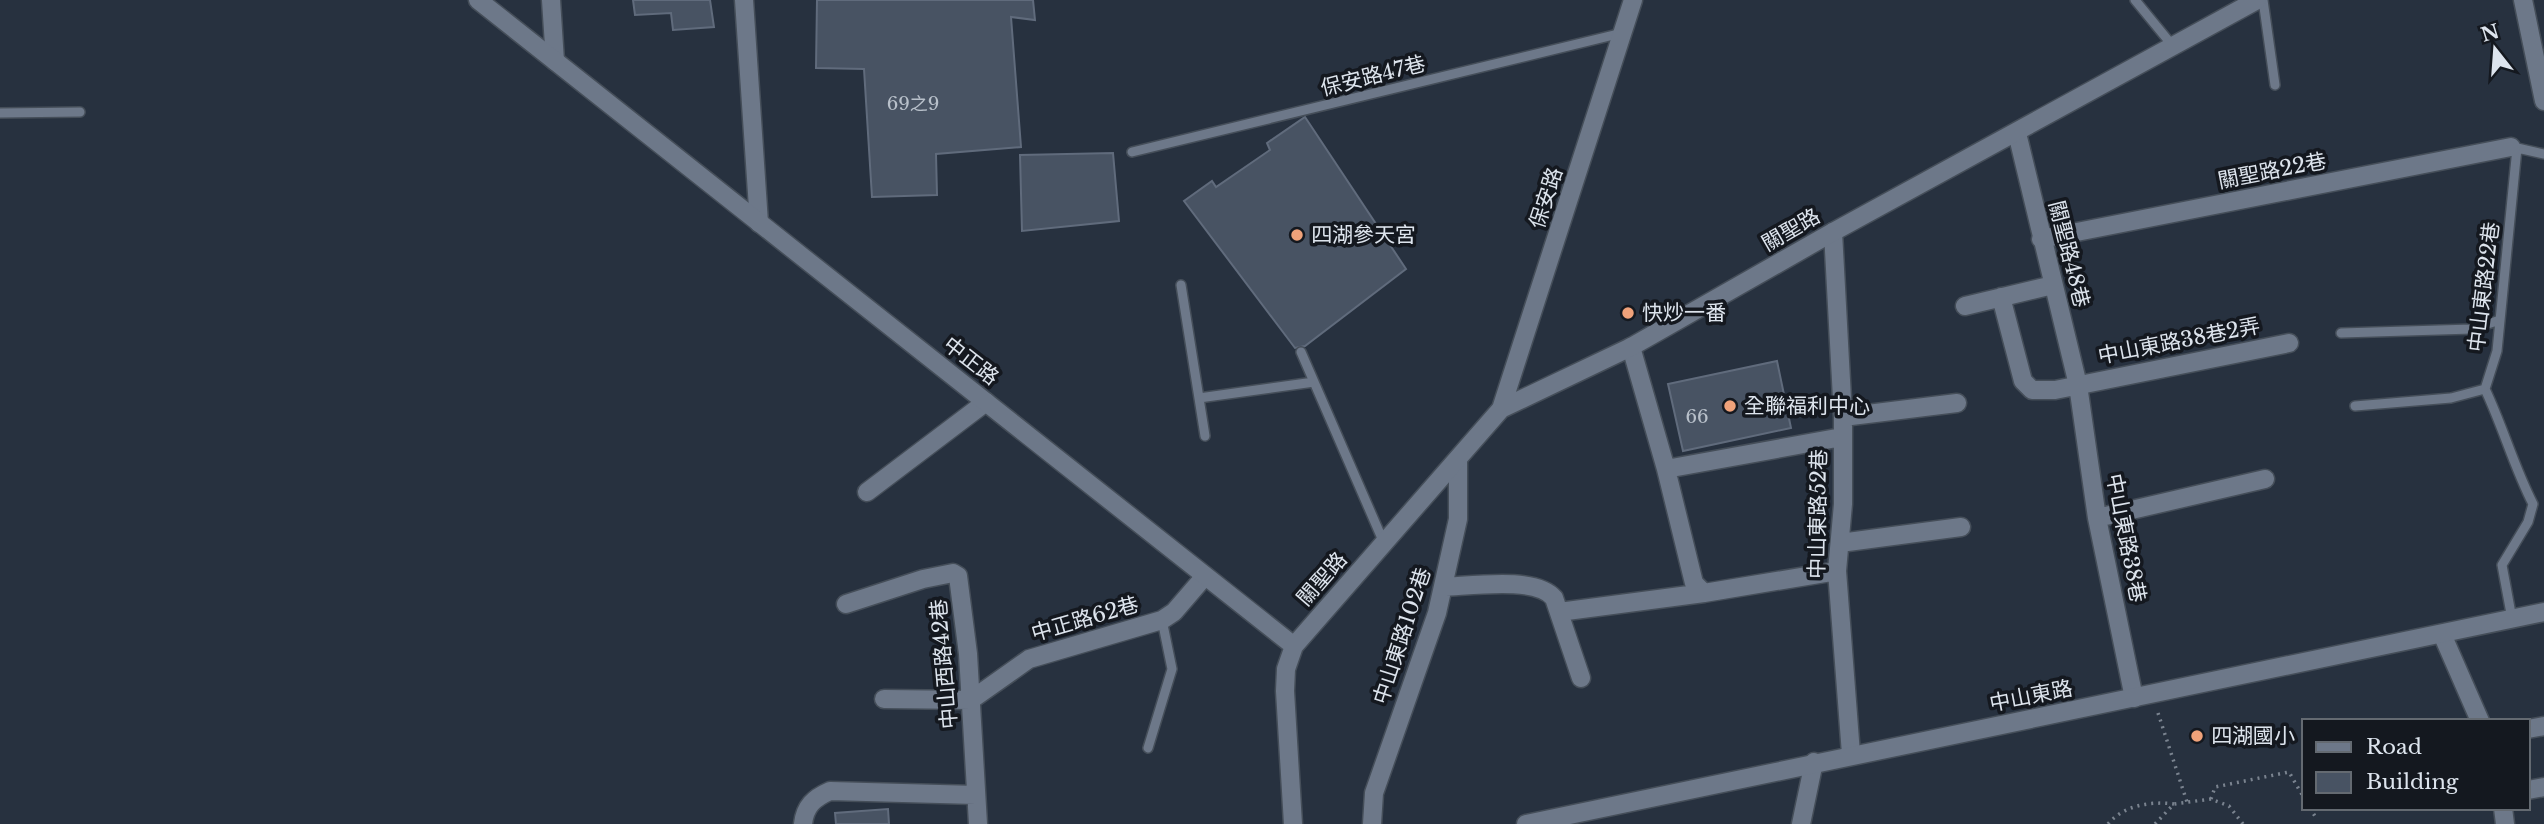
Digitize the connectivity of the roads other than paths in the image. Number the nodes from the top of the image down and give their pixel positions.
1 (478, 0) edge
2 (551, 0) edge
3 (744, 0) edge
4 (1633, 0) edge
5 (2135, 0) edge
6 (2257, 0) edge
7 (2263, 0) edge
8 (2522, 0) edge
9 (1622, 33) junction
10 (2172, 45) junction
11 (555, 61) junction
12 (2275, 85) dead end
13 (2544, 101) edge
14 (80, 112) dead end
15 (0, 113) edge
16 (2017, 134) junction
17 (2514, 148) junction
18 (1132, 152) dead end
19 (2544, 154) edge
20 (759, 223) junction
21 (1833, 232) junction
22 (2042, 239) junction
23 (1181, 285) dead end
24 (2053, 285) junction
25 (2001, 297) junction
26 (1965, 306) dead end
27 (2500, 320) junction
28 (2341, 333) dead end
29 (2289, 343) dead end
30 (1631, 347) junction
31 (1301, 352) dead end
32 (1314, 382) junction
33 (2078, 385) junction
34 (2485, 389) junction
35 (1199, 398) junction
36 (986, 402) junction
37 (1957, 403) dead end
38 (2355, 406) dead end
39 (1502, 409) junction
40 (1843, 417) junction
41 (1205, 436) dead end
42 (1842, 437) junction
43 (1458, 459) junction
44 (1666, 469) junction
45 (2265, 479) dead end
46 (867, 492) dead end
47 (2097, 518) junction
48 (1961, 527) dead end
49 (1384, 543) junction
50 (1840, 543) junction
51 (1838, 571) junction
52 (1206, 576) junction
53 (1443, 587) junction
54 (1704, 593) junction
55 (846, 604) dead end
56 (1559, 612) junction
57 (2544, 612) edge
58 (2512, 619) junction
59 (1162, 620) junction
60 (2442, 634) junction
61 (1294, 646) junction
62 (1581, 678) dead end
63 (2134, 698) junction
64 (884, 699) dead end
65 (971, 700) junction
66 (2479, 719) edge
67 (1148, 748) dead end
68 (1852, 754) junction
69 (1814, 762) junction
70 (976, 795) junction
71 (803, 824) edge
72 (978, 824) edge
73 (1293, 824) edge
74 (1372, 824) edge
75 (1526, 824) edge
76 (1801, 824) edge

1 - 11 street, 中正路
2 - 11 street
3 - 20 street
4 - 9 street, 保安路
5 - 10 lane
6 - 10 street, 關聖路
7 - 12 lane
8 - 13 street
9 - 18 lane, 保安路47巷
9 - 39 street, 保安路
10 - 16 street, 關聖路
11 - 20 street, 中正路
14 - 15 lane
16 - 21 street, 關聖路
16 - 22 street, 關聖路48巷
17 - 19 lane
17 - 22 street, 關聖路22巷
17 - 27 lane, 中山東路22巷
20 - 36 street, 中正路
21 - 30 street, 關聖路
21 - 40 street, 中山東路52巷
22 - 24 street, 關聖路48巷
23 - 35 lane
24 - 25 street
24 - 33 street, 關聖路48巷
25 - 26 street
25 - 33 street, 中山東路38巷2弄
27 - 28 lane
27 - 34 lane, 中山東路22巷
29 - 33 street, 中山東路38巷2弄
30 - 39 street, 關聖路
30 - 44 street
31 - 32 lane
32 - 35 lane
32 - 49 lane
33 - 47 street, 中山東路38巷
34 - 38 lane
34 - 58 lane
35 - 41 lane
36 - 46 street
36 - 52 street, 中正路
37 - 40 street
39 - 43 street, 關聖路
40 - 42 street, 中山東路52巷
42 - 44 street
42 - 50 street, 中山東路52巷
43 - 49 street, 關聖路
43 - 53 street, 中山東路102巷
44 - 54 street
45 - 47 street
47 - 63 street, 中山東路38巷
48 - 50 street
49 - 61 street, 關聖路
50 - 51 street, 中山東路52巷
51 - 54 street
51 - 68 street, 中山東路52巷
52 - 59 street, 中正路62巷
52 - 61 street, 中正路
53 - 56 street
53 - 74 street, 中山東路102巷
54 - 56 street
55 - 65 street, 中山西路42巷
56 - 62 street
57 - 58 street, 中山東路
58 - 60 street, 中山東路
59 - 65 street, 中正路62巷
59 - 67 lane
60 - 63 street, 中山東路
60 - 66 street
61 - 73 street
63 - 68 street, 中山東路
64 - 65 street
65 - 70 street, 中山西路42巷
68 - 69 street, 中山東路
69 - 75 street, 中山東路
69 - 76 street
70 - 71 street
70 - 72 street, 中山西路42巷

